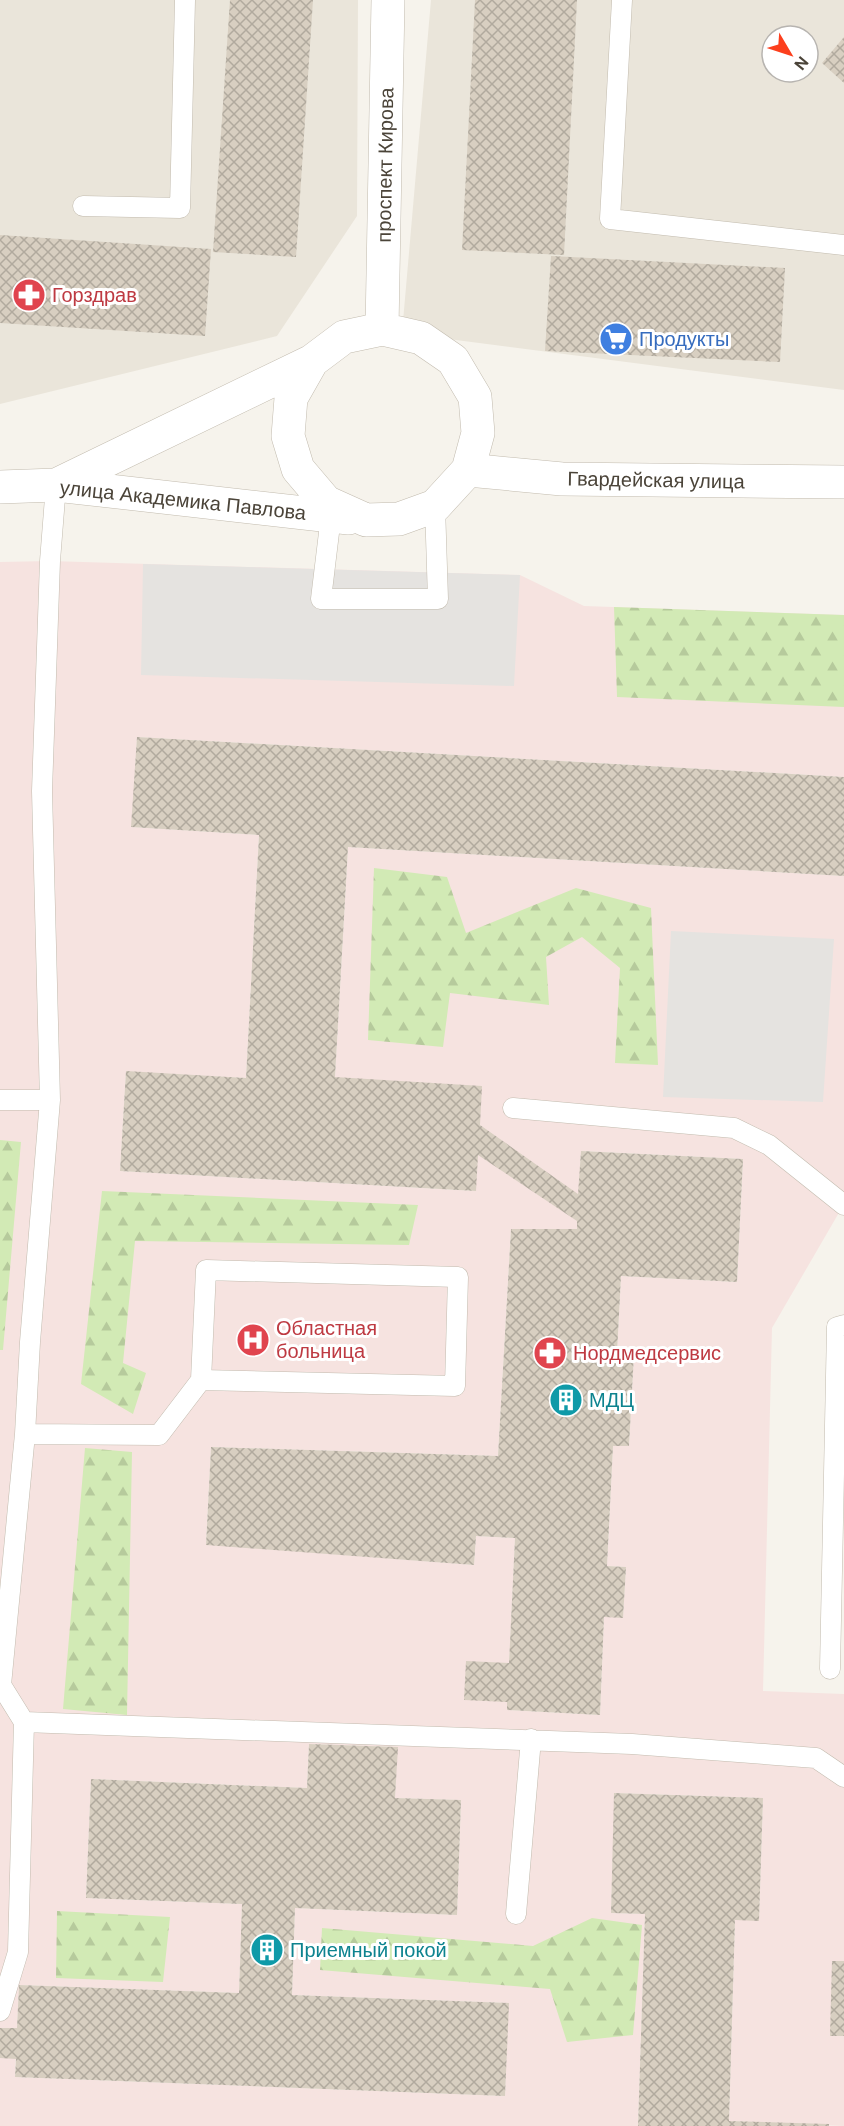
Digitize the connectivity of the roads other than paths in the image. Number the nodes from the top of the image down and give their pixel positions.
1 (185, 0) edge
2 (388, 0) edge
3 (622, 0) edge
4 (83, 206) dead end
5 (844, 245) edge
6 (382, 329) junction
7 (312, 361) junction
8 (468, 470) junction
9 (844, 482) edge
10 (56, 485) junction
11 (0, 487) edge
12 (435, 506) junction
13 (331, 516) junction
14 (366, 520) junction
15 (0, 1100) edge
16 (50, 1100) junction
17 (513, 1108) dead end
18 (844, 1205) edge
19 (844, 1324) edge
20 (201, 1380) junction
21 (25, 1434) junction
22 (3, 1634) edge
23 (830, 1669) dead end
24 (24, 1722) junction
25 (531, 1739) junction
26 (844, 1777) edge
27 (516, 1914) dead end
28 (0, 2011) edge

1 - 4 lane
2 - 6 street, проспект Кирова
3 - 5 lane
6 - 7 street
6 - 8 street
7 - 10 street
7 - 14 street
8 - 9 street, Гвардейская улица
8 - 12 street
10 - 11 street, улица Академика Павлова
10 - 13 street, улица Академика Павлова
10 - 16 lane
12 - 13 lane
12 - 14 street
13 - 14 street, улица Академика Павлова
15 - 16 lane
16 - 21 lane
17 - 18 lane
19 - 23 lane
20 - 20 lane
20 - 21 lane
21 - 22 lane
22 - 24 lane
24 - 25 lane
24 - 28 lane
25 - 26 lane
25 - 27 lane

